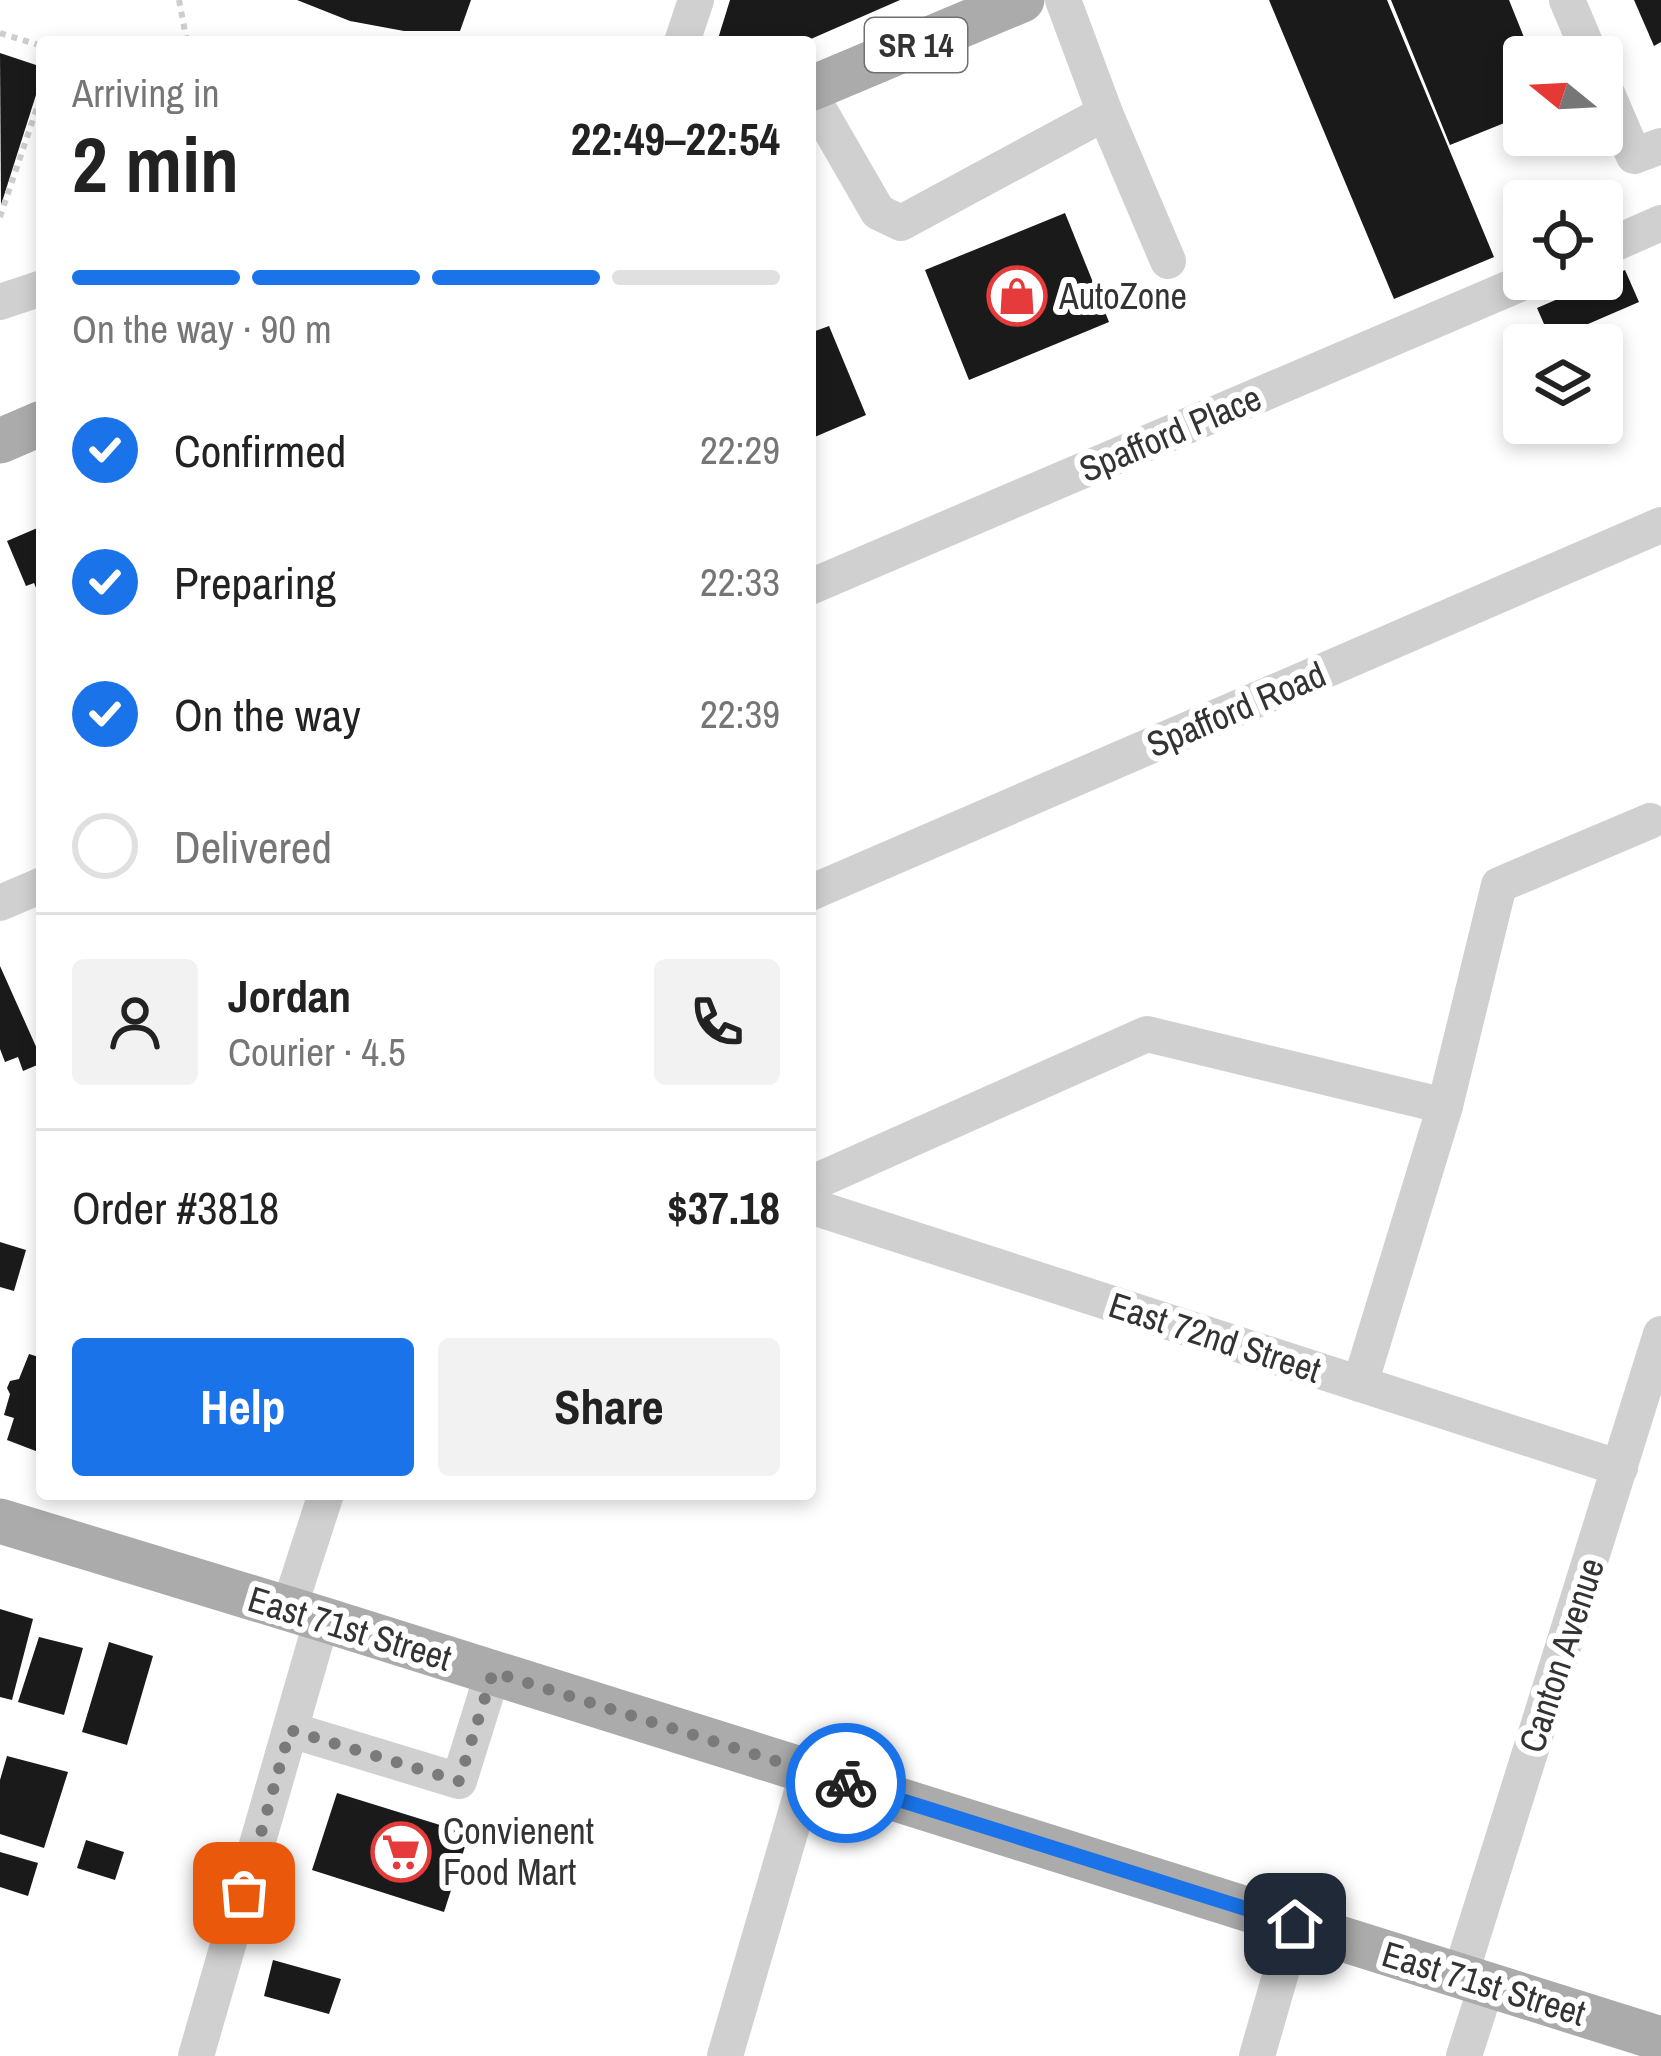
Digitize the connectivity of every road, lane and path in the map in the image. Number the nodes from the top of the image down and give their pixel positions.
1 (179, 0) edge
2 (696, 0) edge
3 (1022, 0) edge
4 (1064, 0) edge
5 (1567, 0) edge
6 (0, 33) edge
7 (186, 36) edge
8 (684, 36) edge
9 (1582, 36) edge
10 (36, 44) edge
11 (816, 89) edge
12 (816, 103) edge
13 (36, 111) edge
14 (1105, 112) junction
15 (1623, 131) edge
16 (1661, 146) edge
17 (0, 217) edge
18 (1661, 224) edge
19 (1623, 240) edge
20 (1168, 261) dead end
21 (36, 290) edge
22 (1503, 291) edge
23 (0, 302) edge
24 (36, 426) edge
25 (0, 441) edge
26 (1661, 525) edge
27 (816, 584) edge
28 (1650, 821) dead end
29 (36, 888) edge
30 (816, 890) edge
31 (0, 903) edge
32 (1445, 1106) junction
33 (816, 1181) edge
34 (816, 1208) edge
35 (1661, 1334) edge
36 (1360, 1384) junction
37 (1620, 1468) junction
38 (325, 1500) edge
39 (0, 1521) edge
40 (306, 1614) junction
41 (493, 1672) junction
42 (290, 1730) junction
43 (808, 1771) junction
44 (1295, 1924) junction
45 (1473, 1980) junction
46 (1661, 2038) edge
47 (196, 2056) edge
48 (725, 2056) edge
49 (1257, 2056) edge
50 (1464, 2056) edge

1 - 7 path
2 - 8 street
3 - 11 main road, SR 14
4 - 14 street
5 - 9 street
6 - 10 path
12 - 14 street
13 - 17 path
14 - 20 street
15 - 16 street
18 - 19 street
21 - 23 street
22 - 27 street, Spafford Place
24 - 25 main road
26 - 30 street, Spafford Road
28 - 32 street
29 - 31 street
32 - 33 street
32 - 36 street
34 - 36 street, East 72nd Street
35 - 37 street, Canton Avenue
36 - 37 street, East 72nd Street
37 - 45 street, Canton Avenue
38 - 40 street
39 - 40 main road, East 71st Street
40 - 41 main road, East 71st Street
40 - 42 street
41 - 42 street
41 - 43 main road, East 71st Street
42 - 47 street
43 - 44 main road, East 71st Street
43 - 48 street
44 - 45 main road, East 71st Street
44 - 49 street
45 - 46 main road, East 71st Street
45 - 50 street, Canton Avenue

